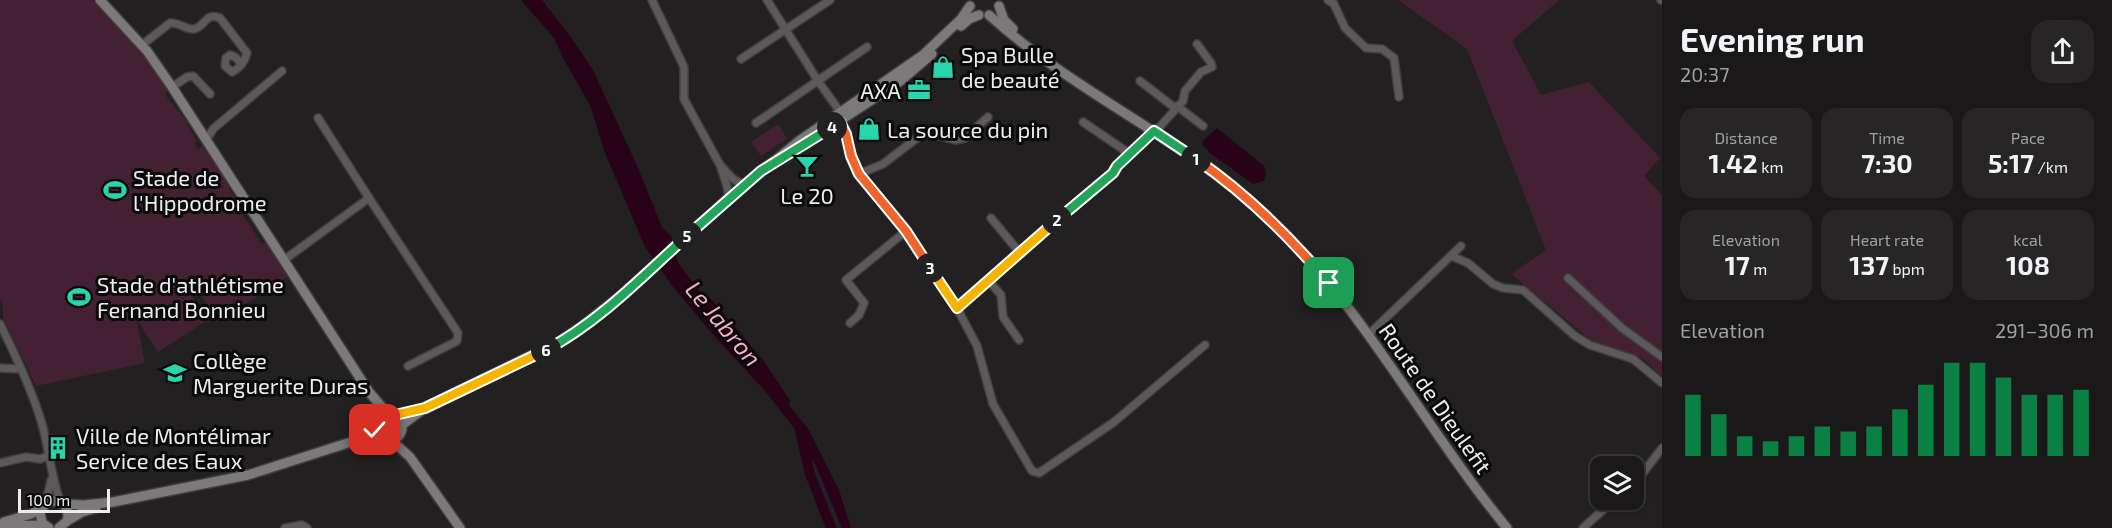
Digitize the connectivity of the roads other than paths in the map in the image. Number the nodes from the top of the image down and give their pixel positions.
1 (100, 0) edge
2 (652, 0) edge
3 (767, 0) edge
4 (830, 0) edge
5 (1328, 0) edge
6 (969, 3) edge
7 (1000, 3) edge
8 (984, 15) junction
9 (786, 30) junction
10 (1197, 44) dead end
11 (142, 45) junction
12 (867, 47) dead end
13 (741, 59) dead end
14 (241, 63) dead end
15 (282, 71) dead end
16 (818, 81) junction
17 (1140, 81) dead end
18 (172, 87) junction
19 (210, 94) dead end
20 (1399, 97) dead end
21 (1115, 106) junction
22 (1176, 107) junction
23 (841, 117) junction
24 (988, 117) dead end
25 (318, 118) dead end
26 (1083, 122) dead end
27 (756, 123) dead end
28 (1203, 126) dead end
29 (1154, 131) junction
30 (207, 139) junction
31 (1130, 154) junction
32 (720, 165) junction
33 (859, 174) junction
34 (744, 185) junction
35 (369, 198) junction
36 (729, 198) junction
37 (991, 218) dead end
38 (906, 231) junction
39 (1461, 246) dead end
40 (1020, 253) junction
41 (1451, 256) junction
42 (284, 260) junction
43 (1568, 278) dead end
44 (989, 281) junction
45 (957, 308) junction
46 (850, 323) dead end
47 (0, 324) edge
48 (1368, 335) junction
49 (1019, 340) dead end
50 (1205, 345) dead end
51 (1662, 357) edge
52 (408, 366) dead end
53 (0, 368) edge
54 (21, 369) junction
55 (1662, 383) edge
56 (369, 392) junction
57 (425, 408) junction
58 (391, 414) junction
59 (376, 422) junction
60 (401, 430) junction
61 (379, 437) junction
62 (391, 440) junction
63 (351, 442) junction
64 (1662, 448) edge
65 (48, 456) junction
66 (410, 457) junction
67 (0, 463) edge
68 (1644, 472) edge
69 (52, 478) junction
70 (62, 502) junction
71 (113, 502) junction
72 (44, 505) junction
73 (1603, 510) edge
74 (0, 525) edge
75 (63, 525) edge
76 (48, 527) edge
77 (285, 528) edge
78 (307, 528) edge
79 (460, 528) edge
80 (1508, 528) edge
81 (1583, 528) edge

1 - 11 main road
2 - 32 street
3 - 9 street
4 - 9 street
5 - 20 street
6 - 8 main road, Route de Dieulefit
6 - 23 main road
7 - 8 main road
7 - 21 main road, Route de Dieulefit
8 - 21 main road, Route de Dieulefit
8 - 23 main road
9 - 13 street
9 - 16 street
10 - 22 street
11 - 14 street
11 - 18 main road
12 - 16 street
15 - 30 street
16 - 23 street
16 - 27 street
17 - 22 street
18 - 19 street
18 - 30 main road
21 - 29 main road, Route de Dieulefit
22 - 28 street
22 - 29 street
23 - 33 street
23 - 34 main road
24 - 33 street
25 - 35 street
26 - 31 street
29 - 31 street
29 - 48 main road, Route de Dieulefit
30 - 42 main road
31 - 40 street
32 - 34 street
32 - 36 street
33 - 38 street
34 - 36 main road
35 - 42 street
35 - 52 street
36 - 57 main road
37 - 40 street
38 - 45 street
38 - 46 street
39 - 41 street
40 - 44 street
41 - 48 street
41 - 55 street
42 - 56 main road
43 - 51 street
44 - 45 street
44 - 49 street
45 - 50 street
47 - 54 street
48 - 80 main road, Route de Dieulefit
53 - 54 street
54 - 65 street
56 - 58 main road
56 - 59 main road
57 - 58 main road
57 - 60 main road
58 - 59 main road
58 - 60 main road
59 - 61 main road
59 - 63 main road
60 - 62 main road
60 - 66 main road
61 - 62 main road
61 - 63 main road
62 - 66 main road
63 - 71 main road
64 - 68 street
65 - 67 street
65 - 69 street
66 - 79 main road
69 - 70 street
69 - 72 street
70 - 71 main road
70 - 72 main road
70 - 75 main road
71 - 75 main road
72 - 74 main road
72 - 76 main road
73 - 81 street
74 - 76 main road
77 - 78 street

